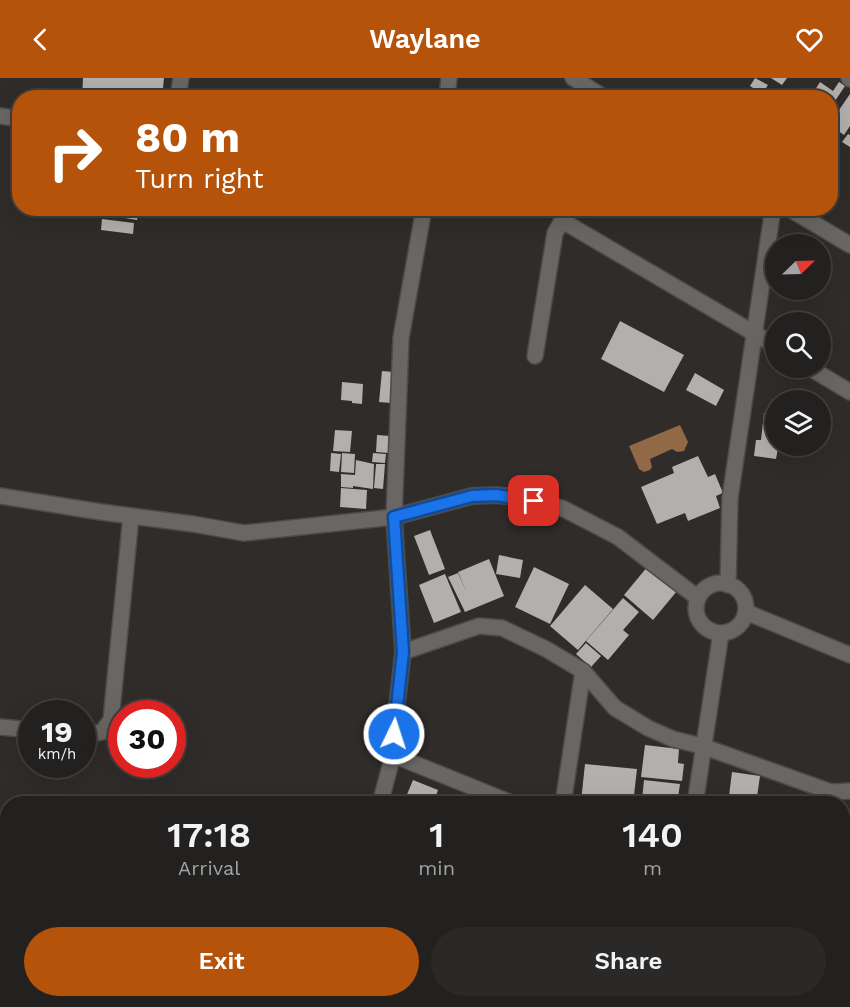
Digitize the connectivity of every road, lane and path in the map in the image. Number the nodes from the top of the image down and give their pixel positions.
1 (573, 78) edge
2 (592, 90) edge
3 (423, 216) edge
4 (771, 216) edge
5 (802, 216) edge
6 (850, 244) edge
7 (756, 334) junction
8 (765, 339) edge
9 (535, 356) dead end
10 (827, 378) edge
11 (850, 392) edge
12 (0, 496) edge
13 (131, 516) junction
14 (394, 517) junction
15 (728, 585) junction
16 (698, 598) junction
17 (746, 612) junction
18 (721, 633) junction
19 (403, 652) junction
20 (850, 655) edge
21 (582, 671) junction
22 (0, 727) edge
23 (18, 729) edge
24 (96, 733) edge
25 (702, 746) junction
26 (393, 755) junction
27 (850, 791) edge
28 (382, 796) edge
29 (494, 796) edge
30 (564, 796) edge
31 (696, 796) edge
32 (825, 796) edge
33 (836, 796) edge

1 - 2 street
3 - 14 street
4 - 7 street
5 - 6 street
7 - 8 street
7 - 9 street
7 - 15 street
10 - 11 street
12 - 13 street
13 - 14 street
13 - 24 street
14 - 16 street
14 - 19 street
15 - 16 street
15 - 17 street
16 - 18 street
17 - 18 street
17 - 20 street
18 - 25 street
19 - 21 street
19 - 26 street
21 - 25 street
21 - 30 street
22 - 23 street
25 - 31 street
25 - 32 street
26 - 28 street
26 - 29 street
27 - 33 street

